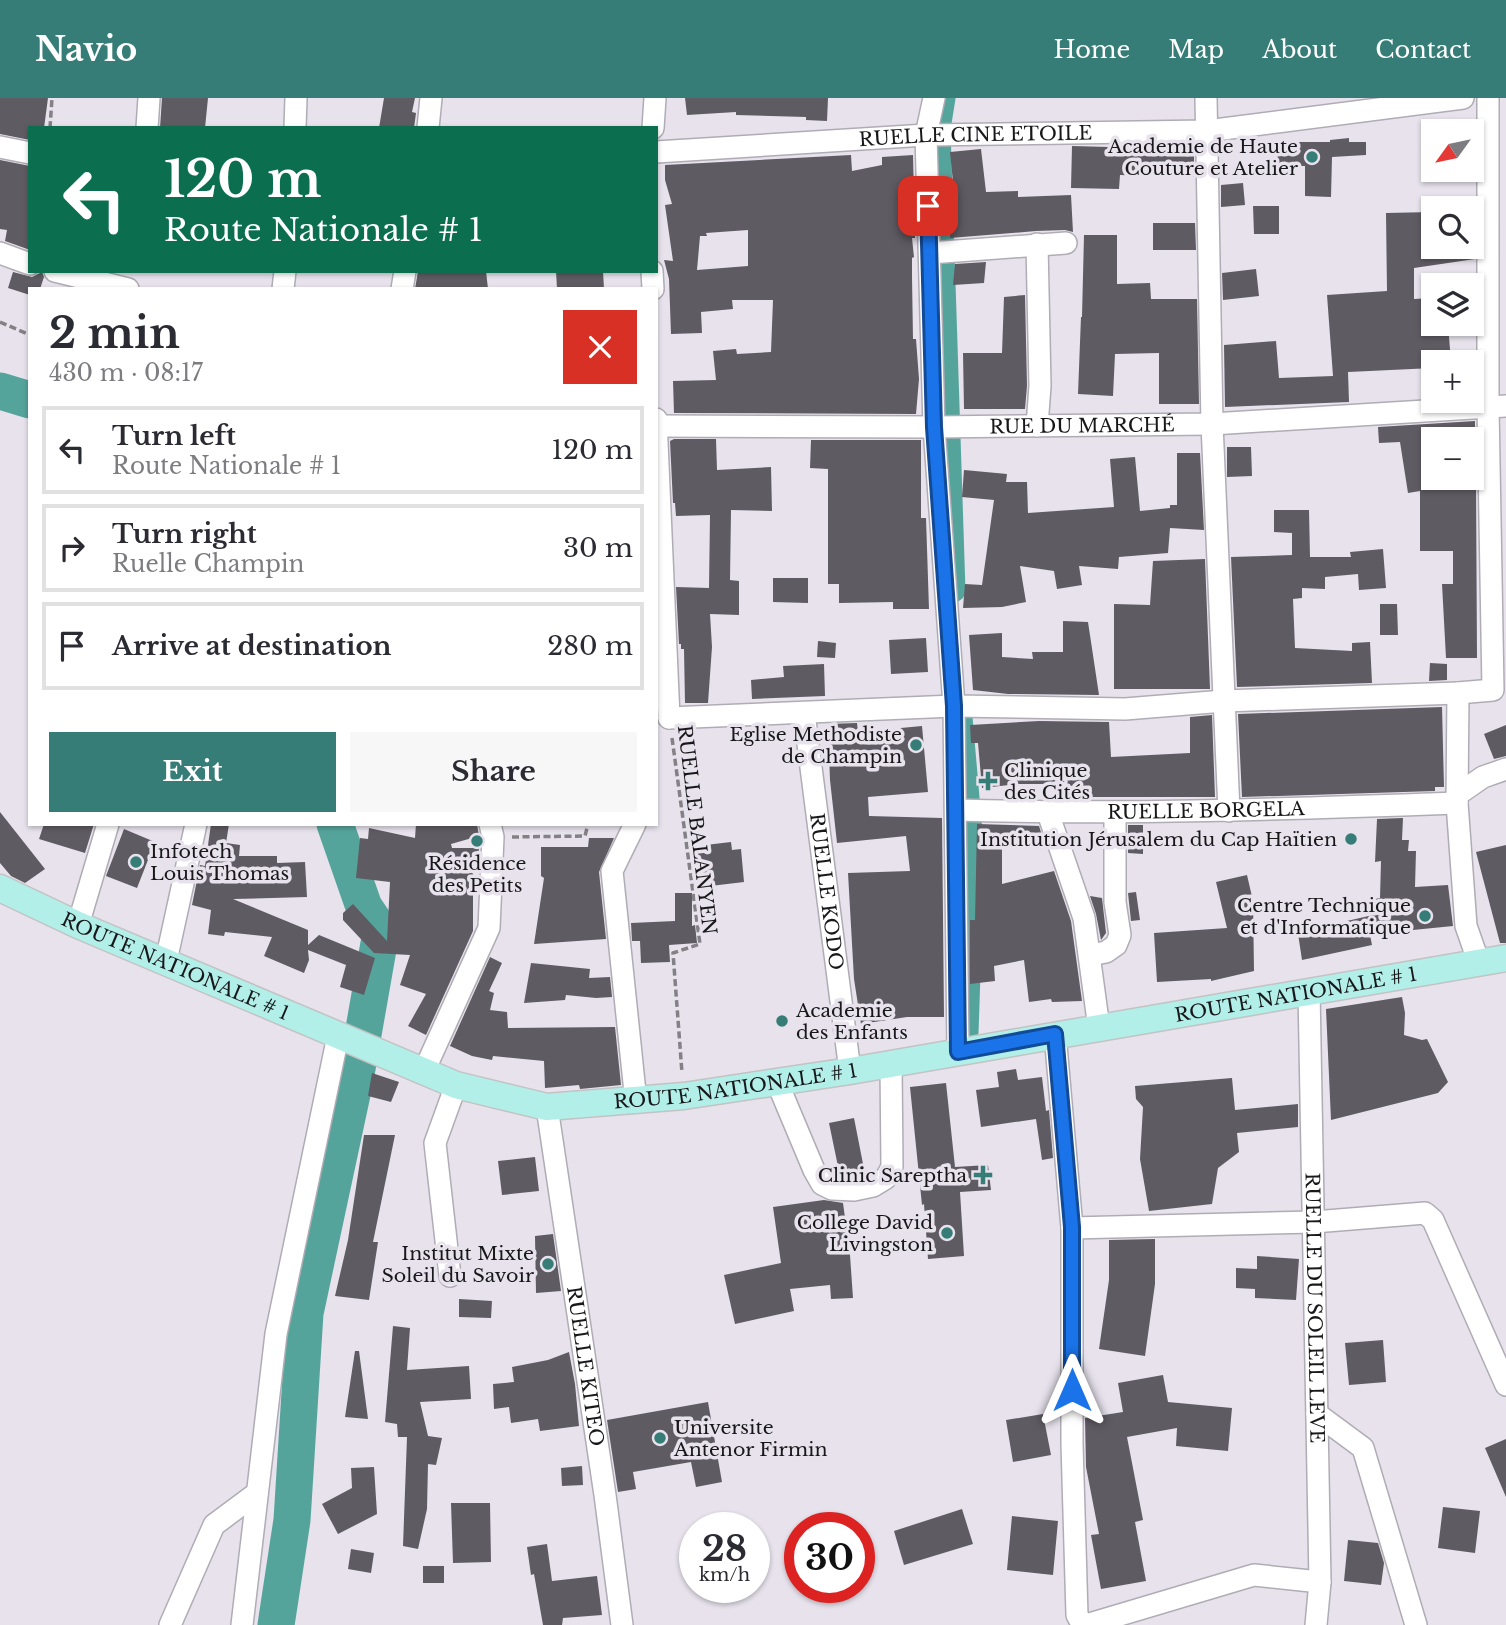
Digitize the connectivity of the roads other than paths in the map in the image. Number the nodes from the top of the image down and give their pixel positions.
1 (149, 98) edge
2 (296, 98) edge
3 (431, 98) edge
4 (656, 98) edge
5 (934, 98) edge
6 (1206, 98) edge
7 (1463, 98) edge
8 (1488, 98) edge
9 (147, 126) edge
10 (295, 126) edge
11 (428, 126) edge
12 (653, 126) edge
13 (1207, 131) junction
14 (926, 135) junction
15 (0, 147) edge
16 (658, 152) edge
17 (28, 153) edge
18 (1066, 243) dead end
19 (1037, 244) junction
20 (0, 253) edge
21 (930, 253) junction
22 (28, 263) edge
23 (63, 273) edge
24 (120, 287) edge
25 (1497, 406) edge
26 (1212, 424) junction
27 (658, 426) edge
28 (1037, 426) junction
29 (934, 427) junction
30 (658, 507) edge
31 (1458, 692) junction
32 (1224, 701) junction
33 (954, 706) junction
34 (804, 713) junction
35 (663, 722) edge
36 (1506, 769) edge
37 (1457, 799) junction
38 (956, 810) junction
39 (1228, 811) junction
40 (1115, 812) junction
41 (1048, 813) junction
42 (107, 826) edge
43 (196, 826) edge
44 (634, 826) edge
45 (491, 831) edge
46 (0, 888) edge
47 (78, 925) junction
48 (1090, 955) junction
49 (1506, 958) edge
50 (166, 961) junction
51 (1479, 963) junction
52 (1309, 991) junction
53 (1099, 1028) junction
54 (1055, 1034) junction
55 (338, 1036) junction
56 (958, 1052) junction
57 (891, 1064) junction
58 (424, 1071) junction
59 (850, 1071) junction
60 (777, 1082) junction
61 (456, 1085) junction
62 (636, 1101) junction
63 (547, 1107) junction
64 (1314, 1222) junction
65 (1072, 1227) junction
66 (450, 1276) dead end
67 (1506, 1385) edge
68 (1317, 1414) junction
69 (257, 1493) junction
70 (1320, 1582) junction
71 (170, 1625) edge
72 (242, 1625) edge
73 (622, 1625) edge
74 (1316, 1625) edge
75 (1416, 1625) edge

1 - 9 street
2 - 10 street
3 - 11 street
4 - 12 street
5 - 14 street
6 - 13 street
7 - 13 street, RUELLE CINE ETOILE
8 - 25 street
13 - 14 street, RUELLE CINE ETOILE
13 - 26 street
14 - 16 street, RUELLE CINE ETOILE
14 - 21 street
15 - 17 street
18 - 19 street
19 - 21 street
19 - 28 street
20 - 22 street
21 - 29 street
23 - 24 street
25 - 26 street, RUE DU MARCHÉ
25 - 31 street
26 - 28 street, RUE DU MARCHÉ
26 - 32 street
27 - 29 street, RUE DU MARCHÉ
28 - 29 street, RUE DU MARCHÉ
29 - 33 street
30 - 35 street
31 - 32 street
31 - 37 street
32 - 33 street
32 - 39 street
33 - 34 street
33 - 38 street
34 - 35 street
34 - 59 street, RUELLE KODO
36 - 37 street
37 - 39 street, RUELLE BORGELA
37 - 51 street
38 - 41 street, RUELLE BORGELA
38 - 56 street
39 - 40 street, RUELLE BORGELA
40 - 41 street, RUELLE BORGELA
40 - 48 street
41 - 48 street
42 - 47 street
43 - 50 street
44 - 62 street
45 - 58 street
46 - 47 main road, ROUTE NATIONALE # 1
47 - 50 main road, ROUTE NATIONALE # 1
48 - 53 street
49 - 51 main road, ROUTE NATIONALE # 1
50 - 55 main road, ROUTE NATIONALE # 1
51 - 52 main road, ROUTE NATIONALE # 1
52 - 53 main road, ROUTE NATIONALE # 1
52 - 64 street, RUELLE DU SOLEIL LEVE
53 - 54 main road, ROUTE NATIONALE # 1
54 - 56 main road, ROUTE NATIONALE # 1
54 - 65 street
55 - 58 main road, ROUTE NATIONALE # 1
55 - 69 street
56 - 57 main road, ROUTE NATIONALE # 1
57 - 59 main road, ROUTE NATIONALE # 1
57 - 60 street
58 - 61 main road, ROUTE NATIONALE # 1
59 - 60 main road, ROUTE NATIONALE # 1
60 - 62 main road, ROUTE NATIONALE # 1
61 - 63 main road, ROUTE NATIONALE # 1
61 - 66 street
62 - 63 main road, ROUTE NATIONALE # 1
63 - 73 street, RUELLE KITEO
64 - 65 street
64 - 67 street
64 - 68 street, RUELLE DU SOLEIL LEVE
65 - 70 street
68 - 70 street, RUELLE DU SOLEIL LEVE
68 - 75 street
69 - 71 street
69 - 72 street
70 - 74 street, RUELLE DU SOLEIL LEVE

